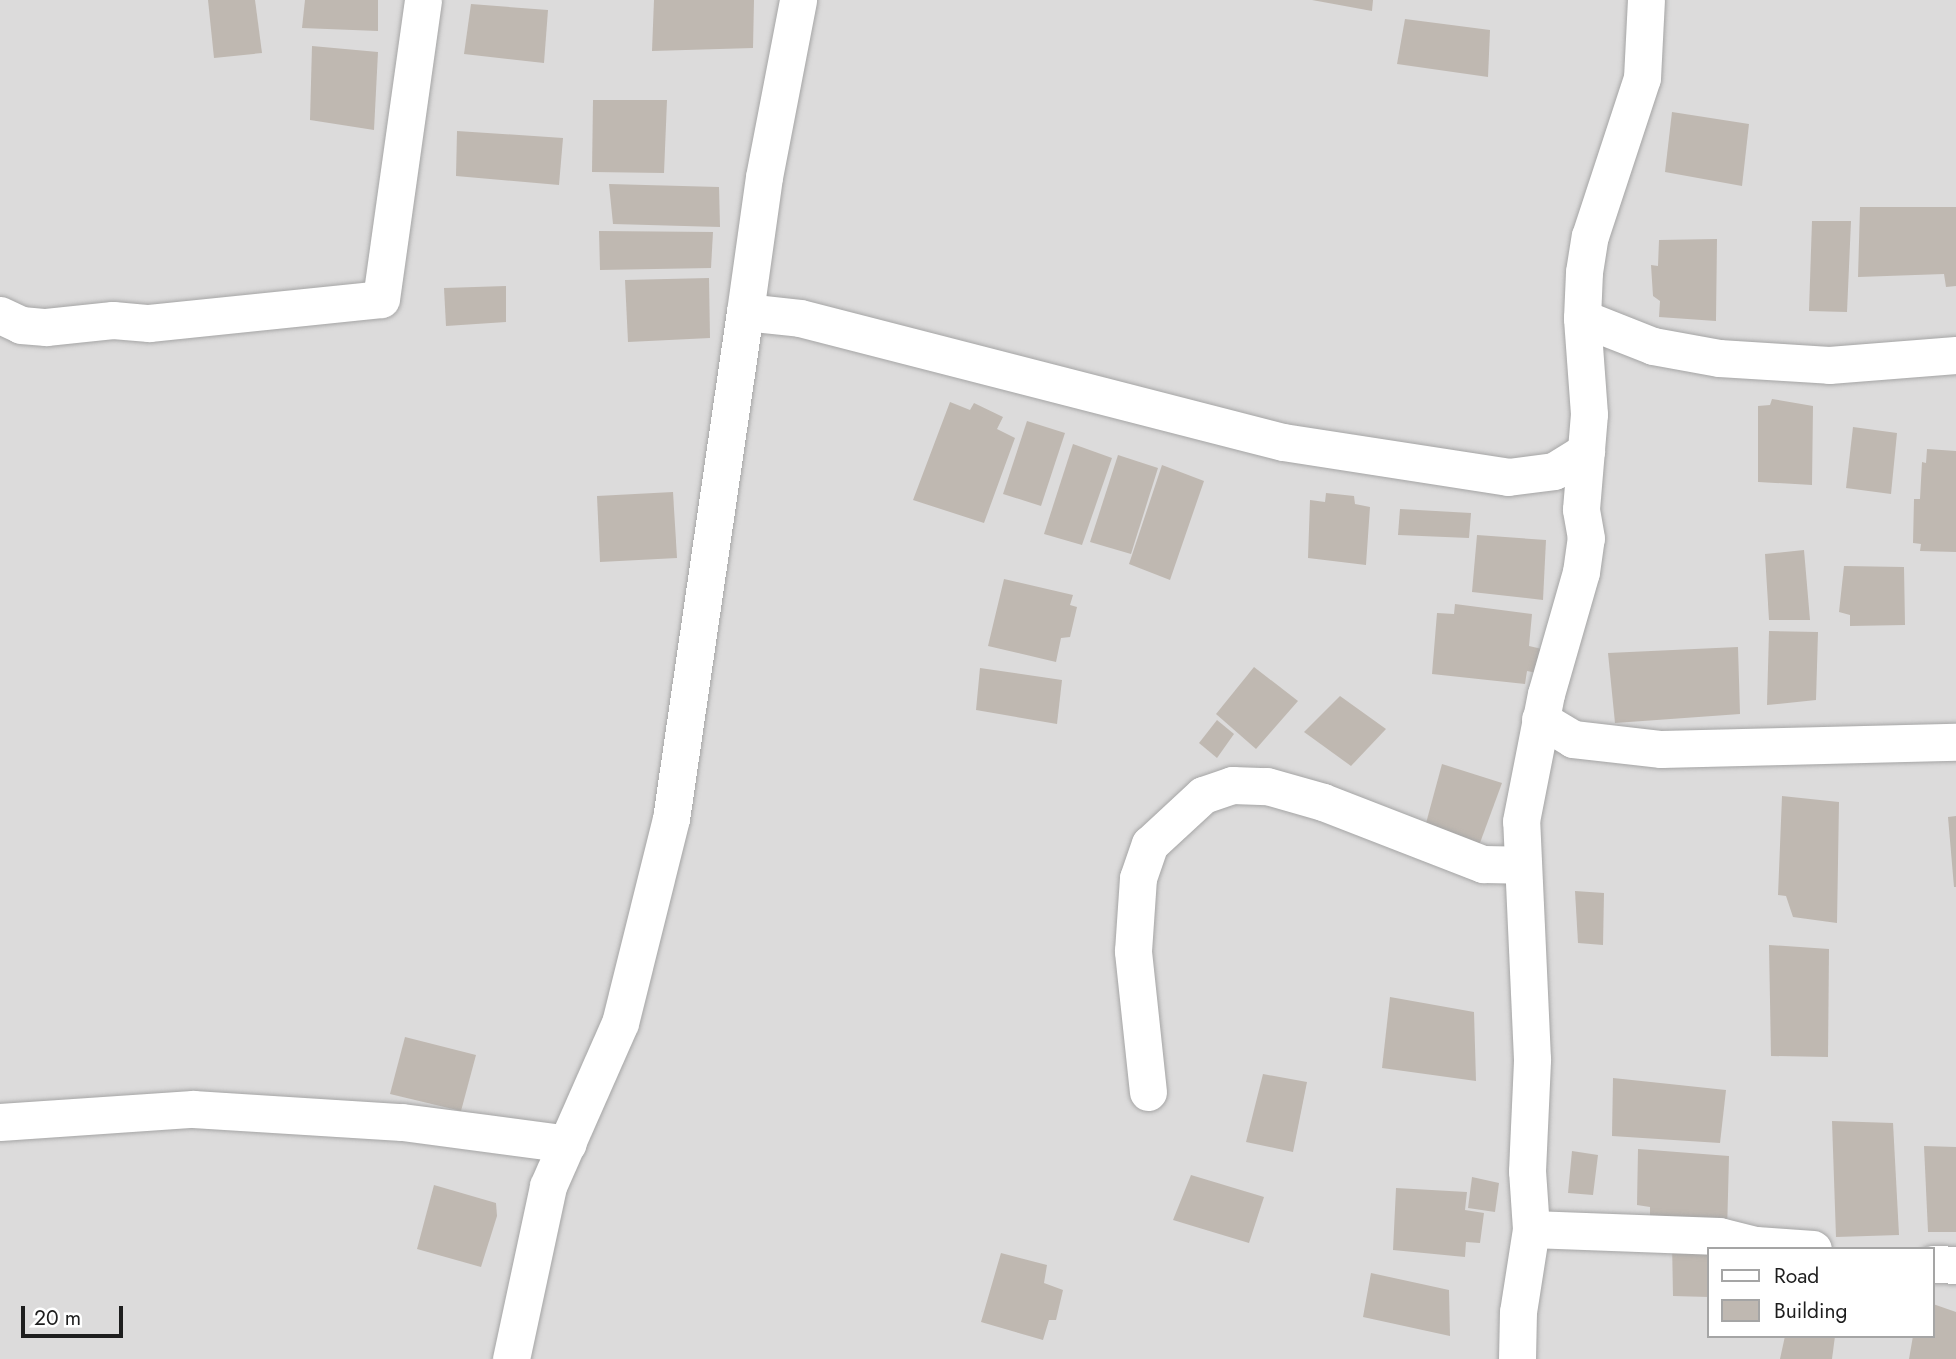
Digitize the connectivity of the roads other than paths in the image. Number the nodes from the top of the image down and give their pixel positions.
1 (423, 0) edge
2 (798, 0) edge
3 (1646, 0) edge
4 (745, 312) junction
5 (0, 315) edge
6 (1581, 318) junction
7 (1956, 355) edge
8 (1586, 451) junction
9 (1540, 719) junction
10 (1956, 742) edge
11 (1521, 865) junction
12 (1148, 1092) dead end
13 (0, 1122) edge
14 (568, 1144) junction
15 (1531, 1229) junction
16 (1797, 1247) edge
17 (1935, 1264) edge
18 (1956, 1265) edge
19 (511, 1359) edge
20 (1517, 1359) edge

1 - 5 street
2 - 4 street
3 - 6 street
4 - 8 street
4 - 14 street
6 - 7 street
6 - 8 street
8 - 9 street
9 - 10 street
9 - 11 street
11 - 12 street
11 - 15 street
13 - 14 street
14 - 19 street
15 - 16 street
15 - 20 street
17 - 18 street

